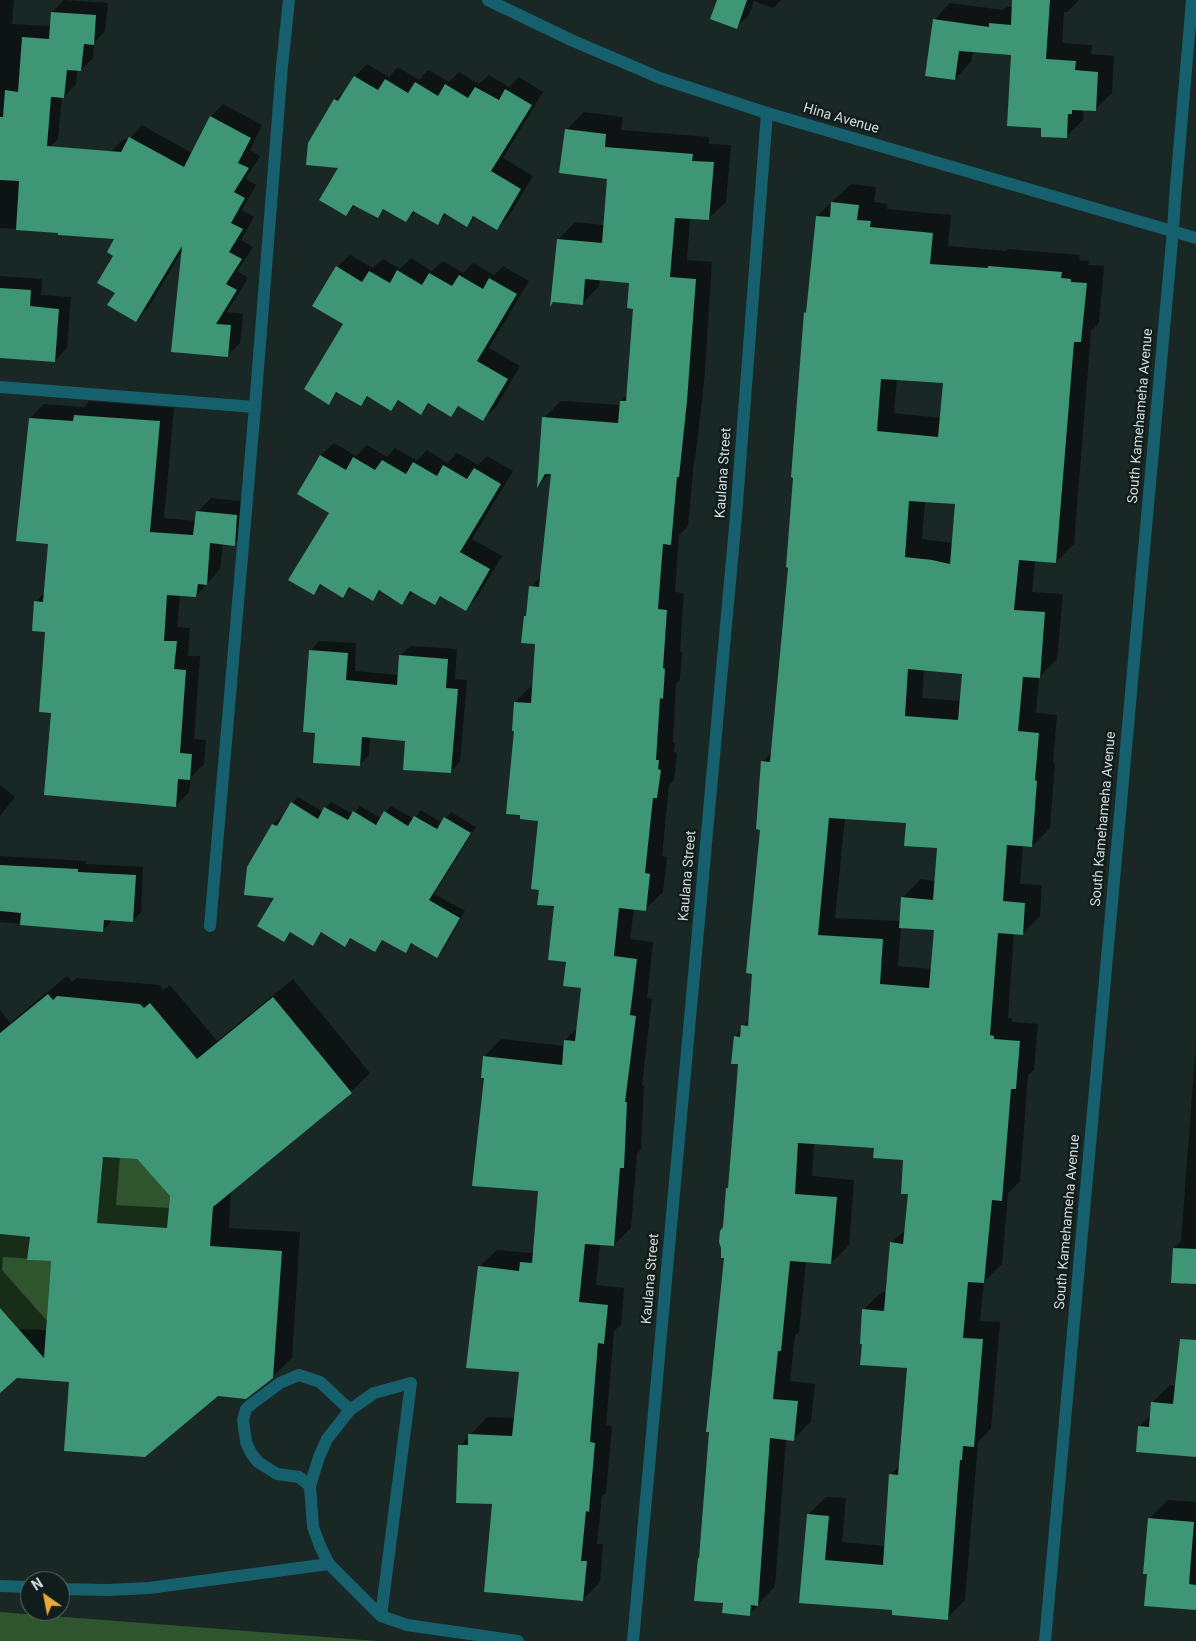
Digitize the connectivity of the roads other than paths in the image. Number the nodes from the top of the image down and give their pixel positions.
1 (289, 0) edge
2 (488, 0) edge
3 (1192, 0) edge
4 (767, 113) junction
5 (1173, 230) junction
6 (1196, 238) edge
7 (0, 387) edge
8 (255, 407) junction
9 (210, 926) dead end
10 (350, 1410) junction
11 (310, 1486) junction
12 (329, 1564) junction
13 (0, 1586) edge
14 (20, 1587) edge
15 (70, 1589) edge
16 (381, 1616) junction
17 (518, 1641) edge
18 (633, 1641) edge
19 (1045, 1641) edge

1 - 8 street
2 - 4 street, Hina Avenue
3 - 5 street, South Kamehameha Avenue
4 - 5 street, Hina Avenue
4 - 18 street, Kaulana Street
5 - 6 street, Hina Avenue
5 - 19 street, South Kamehameha Avenue
7 - 8 street
8 - 9 street
10 - 11 street
10 - 11 street
10 - 16 street
11 - 12 street
12 - 15 street
12 - 16 street
13 - 14 street
16 - 17 street

